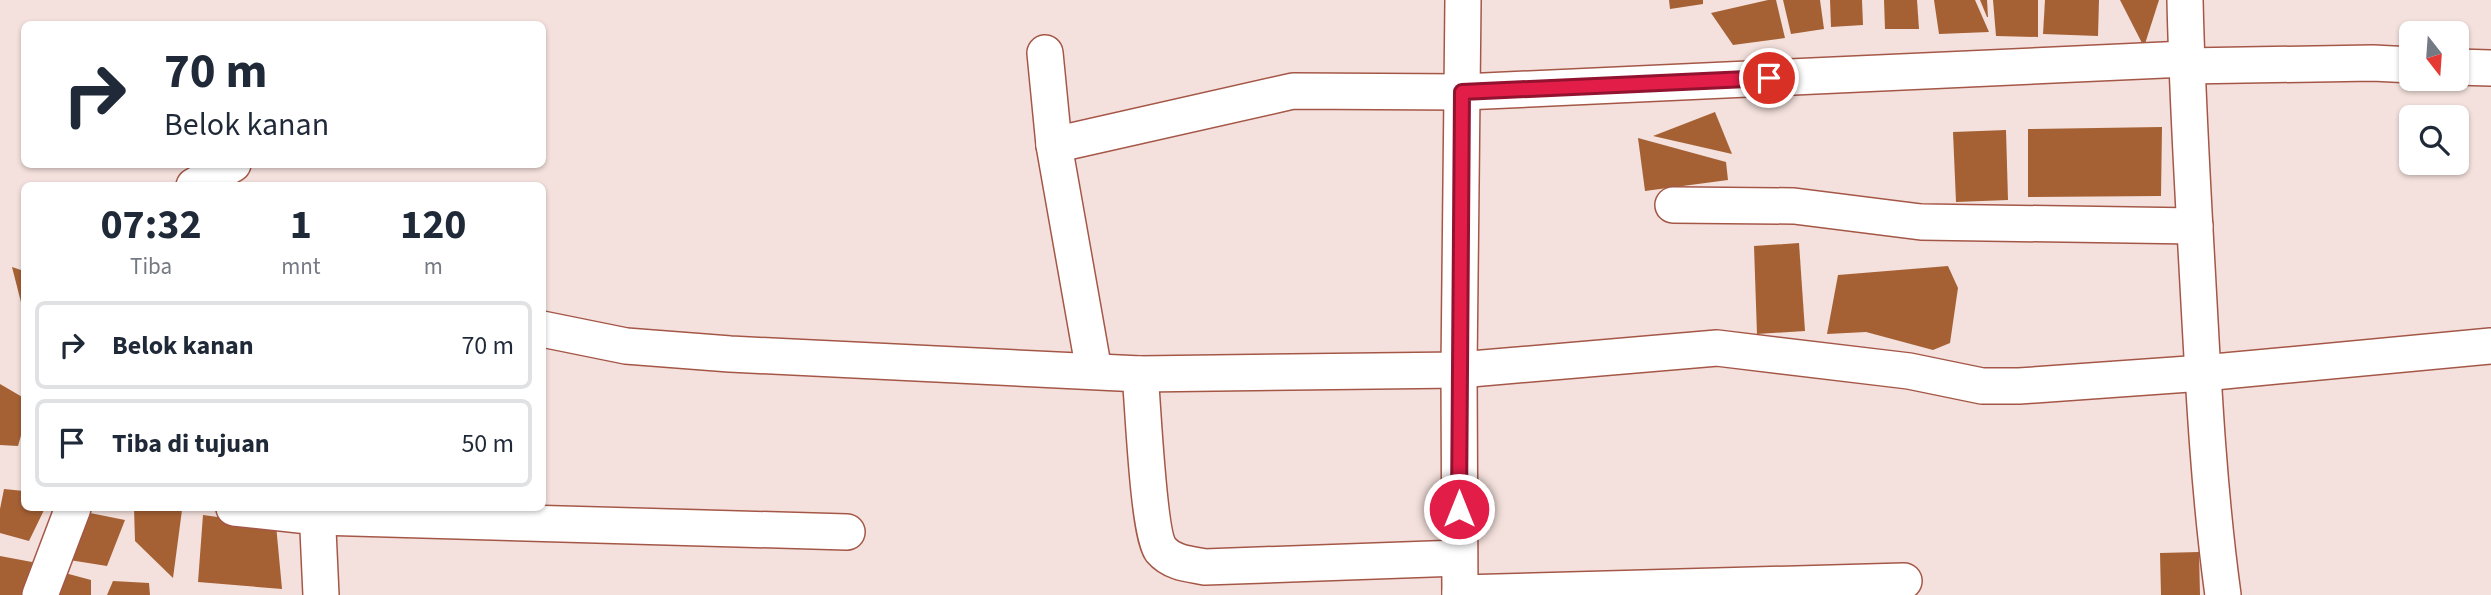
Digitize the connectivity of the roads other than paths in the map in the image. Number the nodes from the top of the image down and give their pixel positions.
1 (1463, 0) edge
2 (2185, 0) edge
3 (1045, 53) dead end
4 (2186, 63) junction
5 (2399, 64) edge
6 (2469, 67) edge
7 (2491, 68) edge
8 (1462, 92) junction
9 (1054, 145) junction
10 (226, 168) edge
11 (201, 182) edge
12 (1673, 205) dead end
13 (2195, 226) junction
14 (546, 330) edge
15 (2491, 345) edge
16 (1459, 370) junction
17 (1094, 371) junction
18 (2203, 373) junction
19 (1140, 374) junction
20 (72, 511) edge
21 (297, 511) edge
22 (318, 512) edge
23 (847, 532) dead end
24 (1459, 558) junction
25 (1904, 581) dead end
26 (1460, 594) edge
27 (40, 595) edge
28 (321, 595) edge
29 (2222, 595) edge

1 - 8 street
2 - 4 street
3 - 9 street
4 - 5 street
4 - 8 street
4 - 13 street
6 - 7 street
8 - 9 street
8 - 16 street
9 - 17 street
10 - 11 street
12 - 13 street
13 - 18 street
14 - 17 street
15 - 18 street
16 - 18 street
16 - 19 street
16 - 24 street
17 - 19 street
18 - 29 street
19 - 24 street
20 - 27 street
21 - 22 street
22 - 23 street
22 - 28 street
24 - 26 street
25 - 26 street

